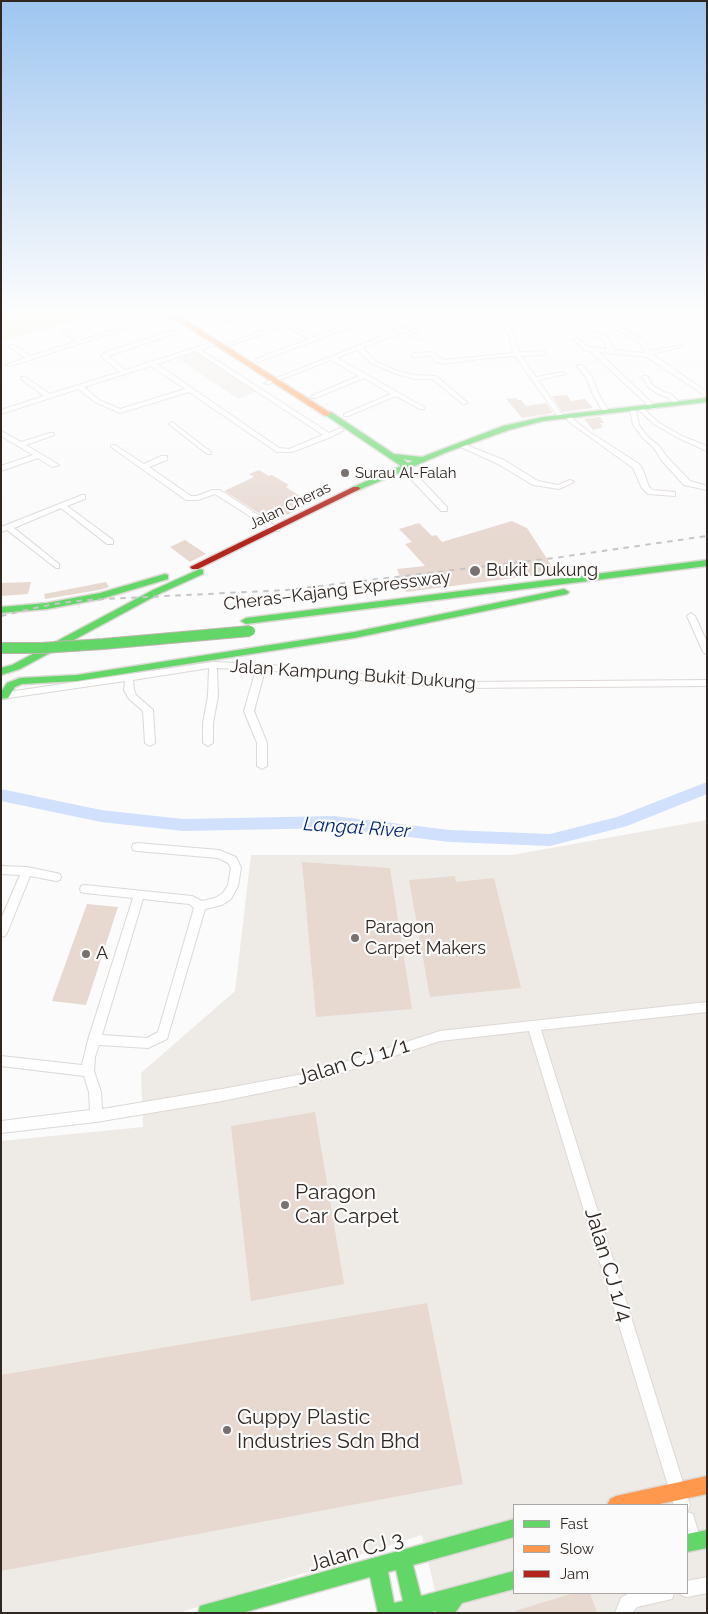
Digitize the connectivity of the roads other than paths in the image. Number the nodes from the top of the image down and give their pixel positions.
1 (38, 388) edge
2 (75, 388) edge
3 (81, 388) edge
4 (256, 388) edge
5 (279, 388) edge
6 (280, 388) edge
7 (334, 388) edge
8 (386, 388) edge
9 (447, 388) edge
10 (542, 388) edge
11 (593, 388) edge
12 (633, 388) edge
13 (653, 388) edge
14 (189, 390) joint
15 (396, 394) junction
16 (49, 396) junction
17 (313, 397) dead end
18 (707, 400) edge
19 (465, 403) dead end
20 (678, 404) junction
21 (422, 408) dead end
22 (654, 408) junction
23 (637, 410) junction
24 (1, 412) edge
25 (607, 413) junction
26 (346, 415) dead end
27 (565, 417) junction
28 (172, 424) dead end
29 (341, 430) junction
30 (1, 433) edge
31 (52, 434) dead end
32 (328, 436) junction
33 (21, 444) junction
34 (113, 446) dead end
35 (457, 447) junction
36 (707, 449) edge
37 (209, 453) dead end
38 (39, 455) junction
39 (389, 457) junction
40 (164, 458) dead end
41 (426, 458) junction
42 (55, 465) dead end
43 (144, 467) junction
44 (1, 469) edge
45 (406, 469) junction
46 (388, 475) junction
47 (570, 482) dead end
48 (707, 488) edge
49 (672, 494) dead end
50 (82, 497) dead end
51 (62, 505) junction
52 (444, 508) dead end
53 (5, 529) edge
54 (276, 529) junction
55 (110, 542) dead end
56 (707, 563) edge
57 (56, 566) dead end
58 (197, 570) junction
59 (707, 574) edge
60 (564, 592) junction
61 (101, 596) junction
62 (47, 606) junction
63 (1, 610) edge
64 (121, 610) junction
65 (691, 616) dead end
66 (248, 626) junction
67 (85, 631) junction
68 (1, 638) edge
69 (1, 648) edge
70 (707, 652) edge
71 (213, 665) junction
72 (262, 667) junction
73 (1, 672) edge
74 (129, 677) junction
75 (707, 682) edge
76 (3, 696) edge
77 (150, 743) dead end
78 (208, 743) dead end
79 (262, 766) dead end
80 (137, 847) dead end
81 (1, 870) edge
82 (27, 871) junction
83 (56, 877) dead end
84 (85, 889) dead end
85 (139, 895) junction
86 (200, 906) junction
87 (1, 933) edge
88 (707, 1007) edge
89 (533, 1025) junction
90 (94, 1040) junction
91 (1, 1061) edge
92 (88, 1071) junction
93 (96, 1116) junction
94 (1, 1127) edge
95 (707, 1485) edge
96 (680, 1498) edge
97 (625, 1504) edge
98 (688, 1522) edge
99 (513, 1528) edge
100 (696, 1541) edge
101 (403, 1559) junction
102 (377, 1566) junction
103 (513, 1580) edge
104 (707, 1585) edge
105 (688, 1589) edge
106 (661, 1594) edge
107 (456, 1596) junction
108 (414, 1610) edge
109 (207, 1613) edge
110 (387, 1613) edge
111 (392, 1613) edge
112 (444, 1613) edge
113 (623, 1613) edge

1 - 16 street
2 - 16 street
3 - 14 street
4 - 32 street
5 - 29 main road
6 - 39 main road
7 - 17 street
8 - 15 street
9 - 19 street
10 - 27 street
11 - 25 street
12 - 22 street
13 - 20 street
14 - 32 street
15 - 21 street
15 - 26 street
16 - 24 street
18 - 20 main road, Jalan Cheras
20 - 22 main road, Jalan Cheras
22 - 23 main road, Jalan Cheras
23 - 25 main road, Jalan Cheras
23 - 36 street
23 - 48 street
25 - 27 main road, Jalan Cheras
27 - 35 main road, Jalan Cheras
27 - 49 street
28 - 37 street
29 - 32 street
29 - 39 main road
30 - 33 street
31 - 33 street
33 - 38 street
34 - 43 street
35 - 41 main road, Jalan Cheras
35 - 45 main road, Jalan Cheras
35 - 47 street
38 - 42 street
38 - 44 street
39 - 41 main road
39 - 45 main road
39 - 46 main road
40 - 43 street
41 - 45 main road, Jalan Cheras
43 - 54 street
45 - 46 main road, Jalan Cheras
45 - 52 street
45 - 58 main road, Jalan Cheras
46 - 54 main road, Jalan Cheras
50 - 51 street
51 - 53 street
51 - 55 street
53 - 57 street
54 - 58 main road, Jalan Cheras
56 - 66 main road, Cheras–Kajang Expressway
58 - 61 main road
58 - 64 main road
59 - 60 main road, Cheras–Kajang Expressway
60 - 66 main road, Cheras–Kajang Expressway
60 - 76 main road
61 - 62 main road
61 - 64 main road
62 - 63 main road
62 - 67 main road
64 - 67 main road
65 - 70 street
66 - 68 main road, Cheras–Kajang Expressway
66 - 69 main road, Cheras–Kajang Expressway, bridge
67 - 73 main road
71 - 72 street, Jalan Kampung Bukit Dukung
71 - 74 street, Jalan Kampung Bukit Dukung
71 - 78 street
72 - 75 street, Jalan Kampung Bukit Dukung
72 - 79 street
74 - 76 street, Jalan Kampung Bukit Dukung
74 - 77 street
80 - 86 street
81 - 82 street
82 - 83 street
82 - 87 street
84 - 85 street
85 - 86 street
85 - 90 street
86 - 90 street
88 - 89 street, Jalan CJ 1/1
89 - 93 street, Jalan CJ 1/1
89 - 96 street, Jalan CJ 1/4
90 - 92 street
91 - 92 street
92 - 93 street
93 - 94 street, Jalan CJ 1/1
95 - 96 main road
96 - 97 main road
98 - 100 street
99 - 101 main road, Jalan CJ 3
101 - 102 main road, Jalan CJ 3
101 - 108 main road
102 - 109 main road, Jalan CJ 3
102 - 110 main road
103 - 107 main road
104 - 105 street
106 - 113 street
107 - 108 main road
107 - 112 main road
108 - 111 main road

